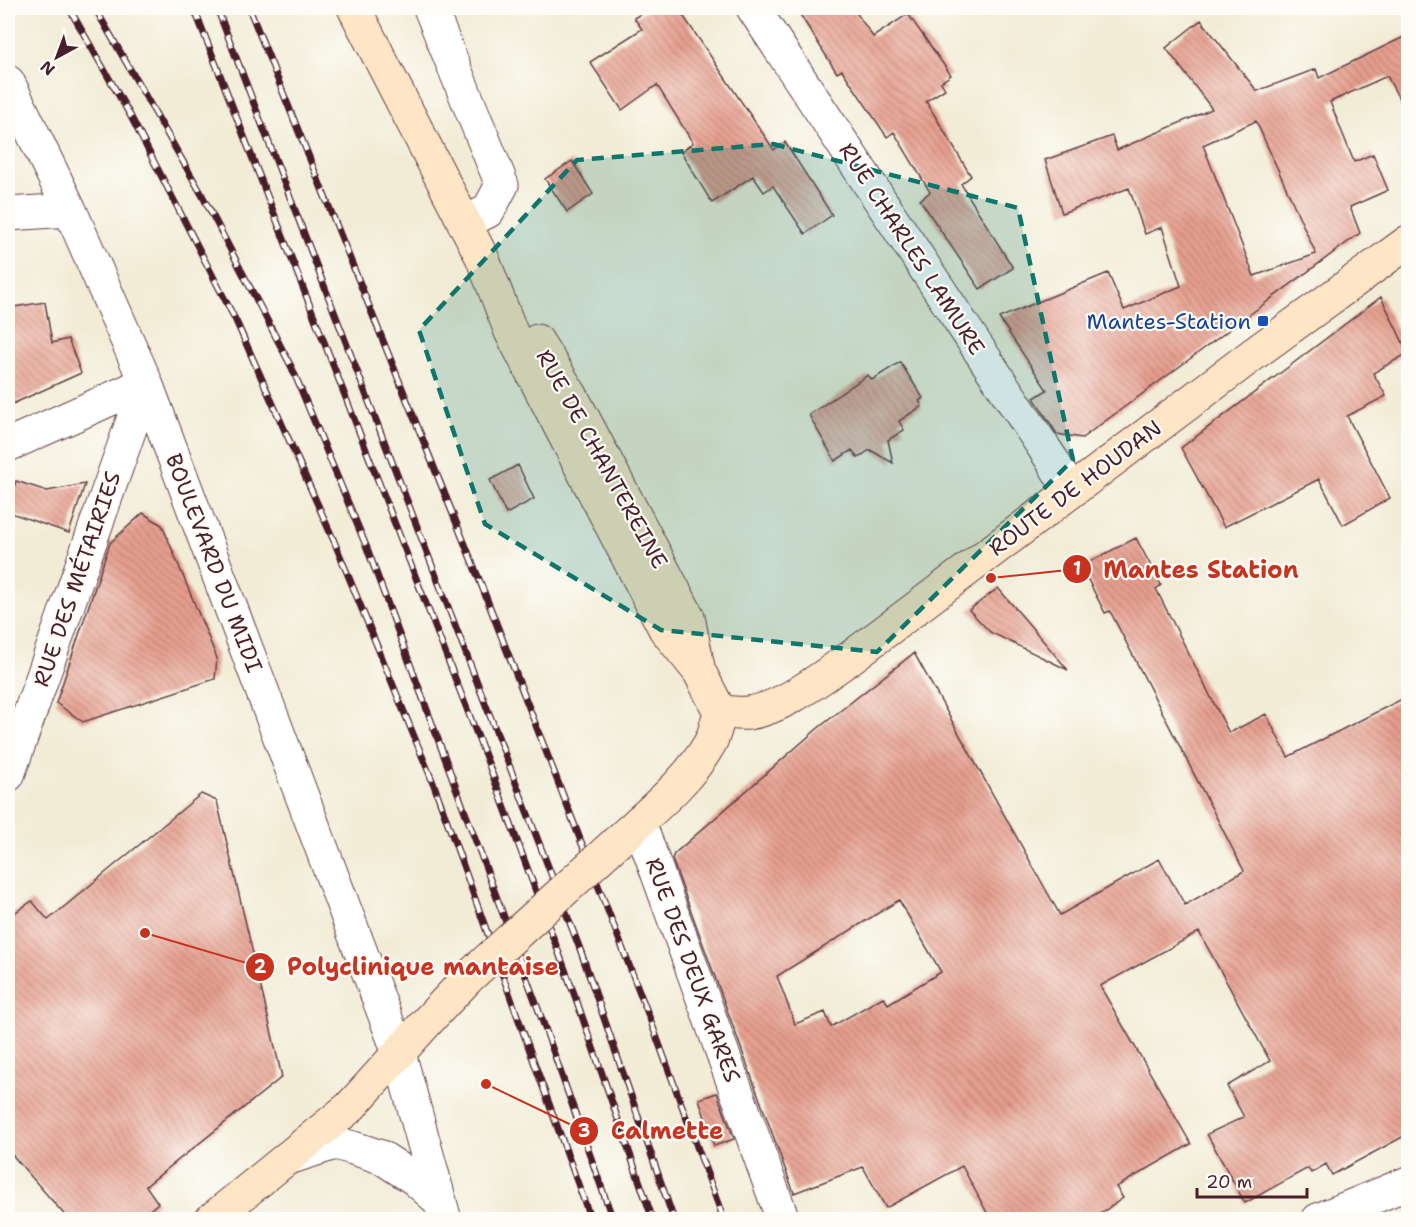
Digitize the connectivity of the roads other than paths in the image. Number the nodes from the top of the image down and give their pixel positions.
1 (354, 8) edge
2 (430, 8) edge
3 (753, 8) edge
4 (8, 82) edge
5 (70, 210) junction
6 (8, 214) edge
7 (464, 223) junction
8 (1408, 242) edge
9 (146, 383) junction
10 (8, 445) edge
11 (1070, 491) junction
12 (720, 712) junction
13 (8, 775) edge
14 (628, 832) junction
15 (399, 1053) junction
16 (288, 1158) junction
17 (1408, 1183) edge
18 (443, 1210) edge
19 (211, 1220) edge
20 (783, 1220) edge
21 (1318, 1220) edge

1 - 7 main road, RUE DE CHANTEREINE
2 - 7 street
3 - 11 street, RUE CHARLES LAMURE
4 - 5 street, BOULEVARD DU MIDI
5 - 6 street
5 - 9 street, BOULEVARD DU MIDI
7 - 12 main road, RUE DE CHANTEREINE
8 - 11 main road, ROUTE DE HOUDAN
9 - 10 street
9 - 13 street, RUE DES MÉTAIRIES
9 - 15 street, BOULEVARD DU MIDI
11 - 12 main road, ROUTE DE HOUDAN
12 - 14 main road
14 - 15 main road, bridge
14 - 20 street, RUE DES DEUX GARES
15 - 16 main road
15 - 18 street, BOULEVARD DU MIDI
16 - 18 street
16 - 19 main road
17 - 21 street

